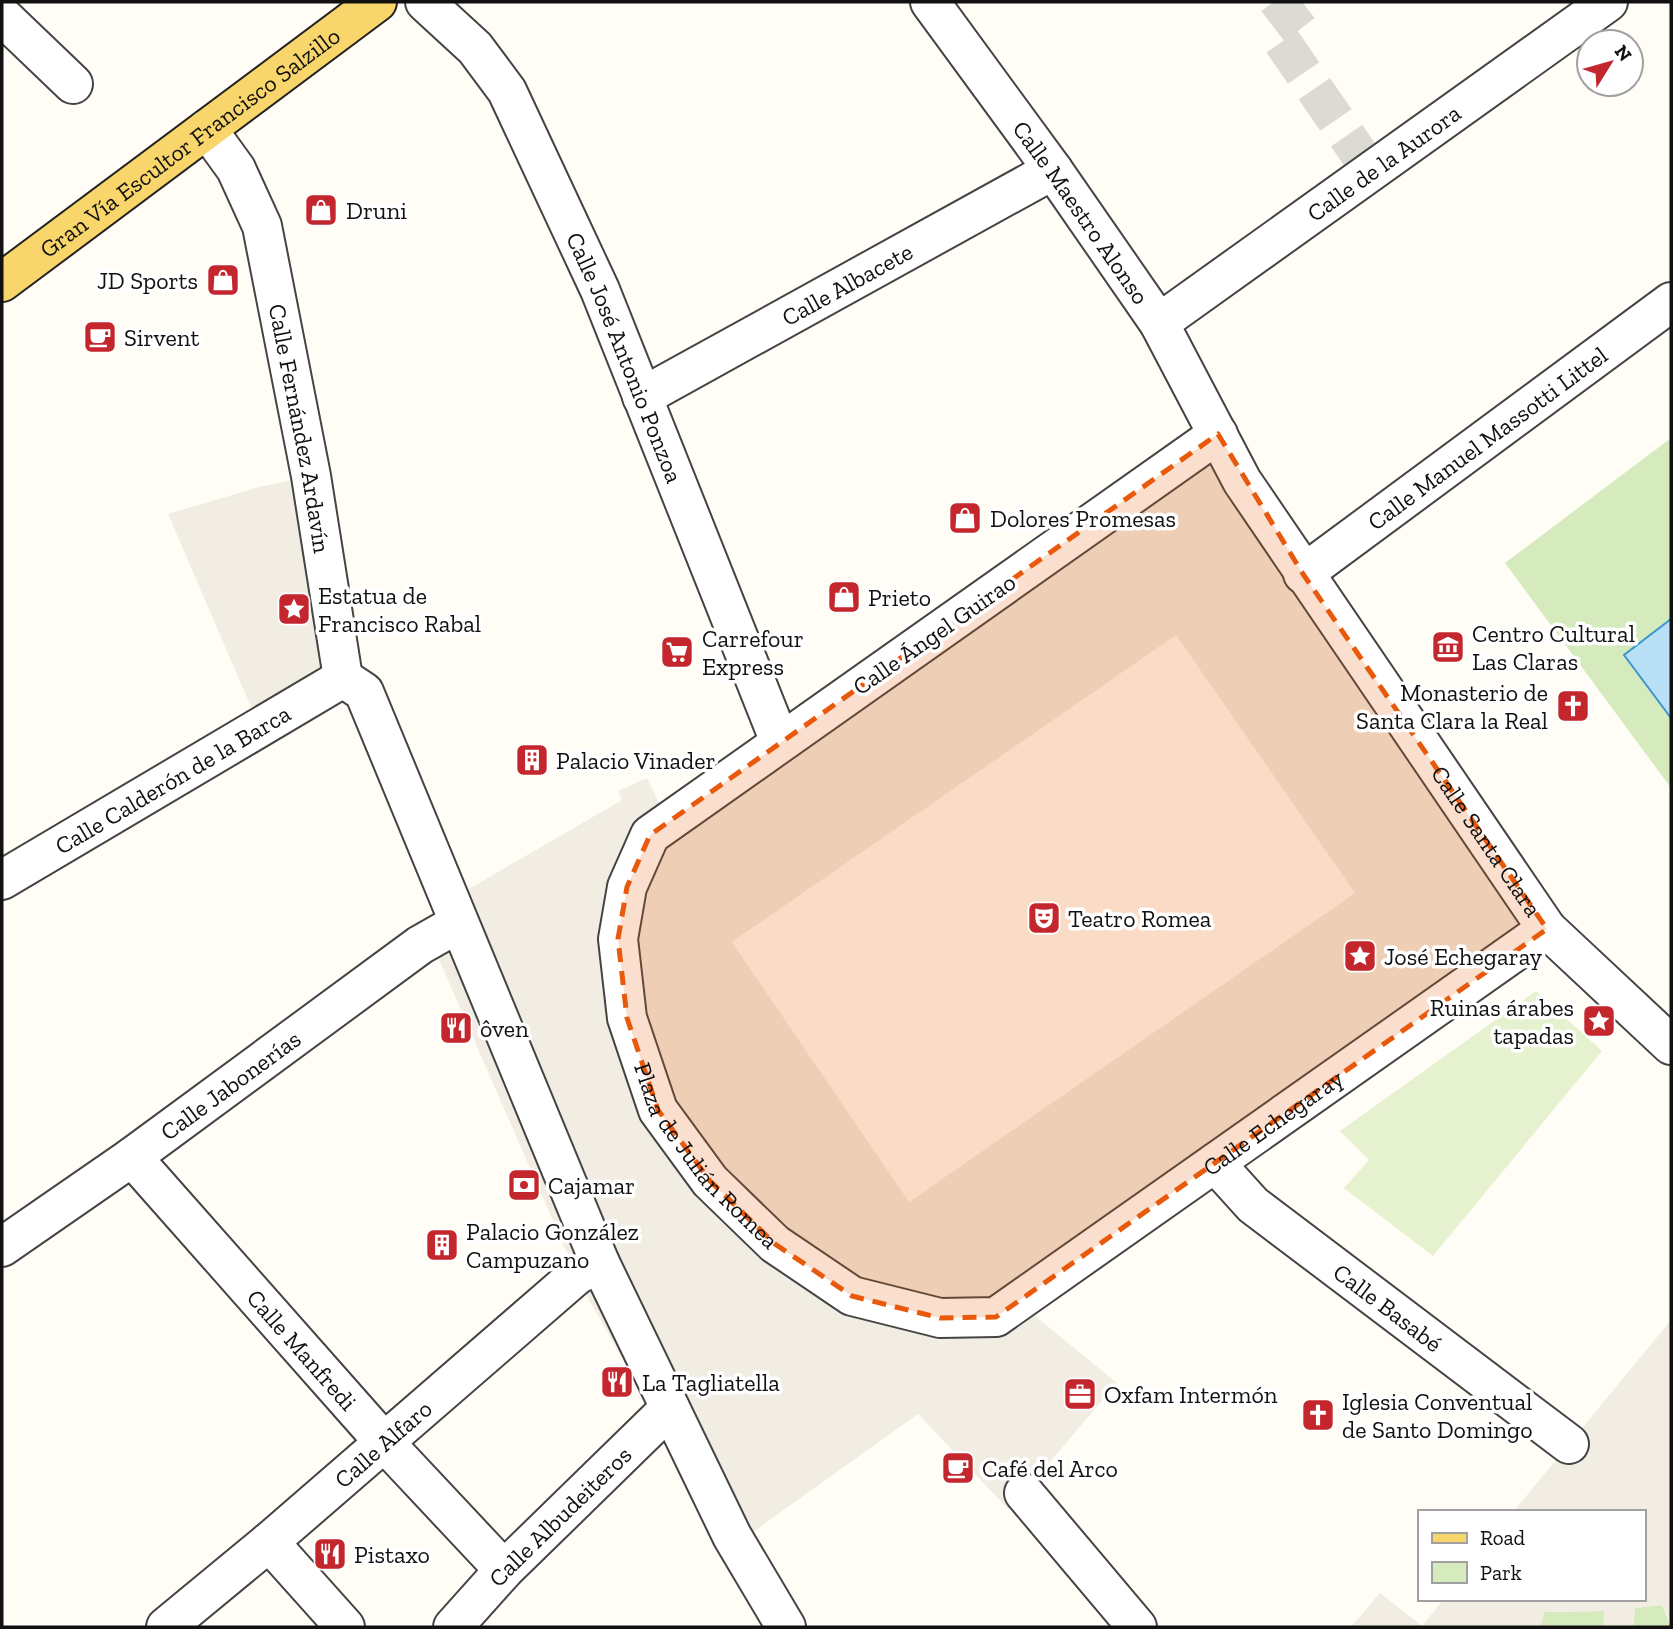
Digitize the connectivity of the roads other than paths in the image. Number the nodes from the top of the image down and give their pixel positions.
1 (377, 2) edge
2 (425, 2) edge
3 (930, 2) edge
4 (1608, 2) edge
5 (2, 16) edge
6 (73, 84) dead end
7 (207, 129) junction
8 (1053, 170) junction
9 (2, 282) edge
10 (1671, 302) edge
11 (1159, 323) junction
12 (642, 397) junction
13 (1218, 434) junction
14 (1303, 574) junction
15 (343, 678) junction
16 (780, 742) junction
17 (650, 835) joint
18 (2, 880) edge
19 (457, 924) junction
20 (1547, 929) junction
21 (1671, 1045) edge
22 (132, 1157) junction
23 (1215, 1163) junction
24 (2, 1247) edge
25 (600, 1263) junction
26 (996, 1317) joint
27 (670, 1408) junction
28 (384, 1442) junction
29 (1569, 1444) dead end
30 (1024, 1493) dead end
31 (269, 1542) junction
32 (504, 1570) junction
33 (166, 1627) edge
34 (345, 1627) edge
35 (453, 1627) edge
36 (786, 1627) edge
37 (1137, 1627) edge

1 - 7 main road, Gran Vía Escultor Francisco Salzillo
2 - 12 street, Calle José Antonio Ponzoa
3 - 8 street, Calle Maestro Alonso
4 - 11 street, Calle de la Aurora
5 - 6 street
7 - 9 main road, Gran Vía Escultor Francisco Salzillo
7 - 15 street, Calle Fernández Ardavín
8 - 11 street, Calle Maestro Alonso
8 - 12 street, Calle Albacete
10 - 14 street, Calle Manuel Massotti Littel
11 - 13 street, Calle Maestro Alonso
12 - 16 street, Calle José Antonio Ponzoa
13 - 14 street, Calle Santa Clara
13 - 16 street, Calle Ángel Guirao
14 - 20 street, Calle Santa Clara
15 - 18 street, Calle Calderón de la Barca
15 - 19 street
16 - 17 street, Calle Ángel Guirao
17 - 26 street, Plaza de Julián Romea
19 - 22 street, Calle Jabonerías
19 - 25 street
20 - 21 street, Calle Santa Clara
20 - 23 street, Calle Echegaray
22 - 24 street, Calle Jabonerías
22 - 28 street, Calle Manfredi
23 - 26 street, Calle Echegaray
23 - 29 street, Calle Basabé
25 - 27 street
25 - 28 street, Calle Alfaro
27 - 32 street, Calle Albudeiteros
27 - 36 street
28 - 31 street, Calle Alfaro
28 - 32 street, Calle Manfredi
30 - 37 street
31 - 33 street, Calle Alfaro
31 - 34 street
32 - 35 street, Calle Albudeiteros

